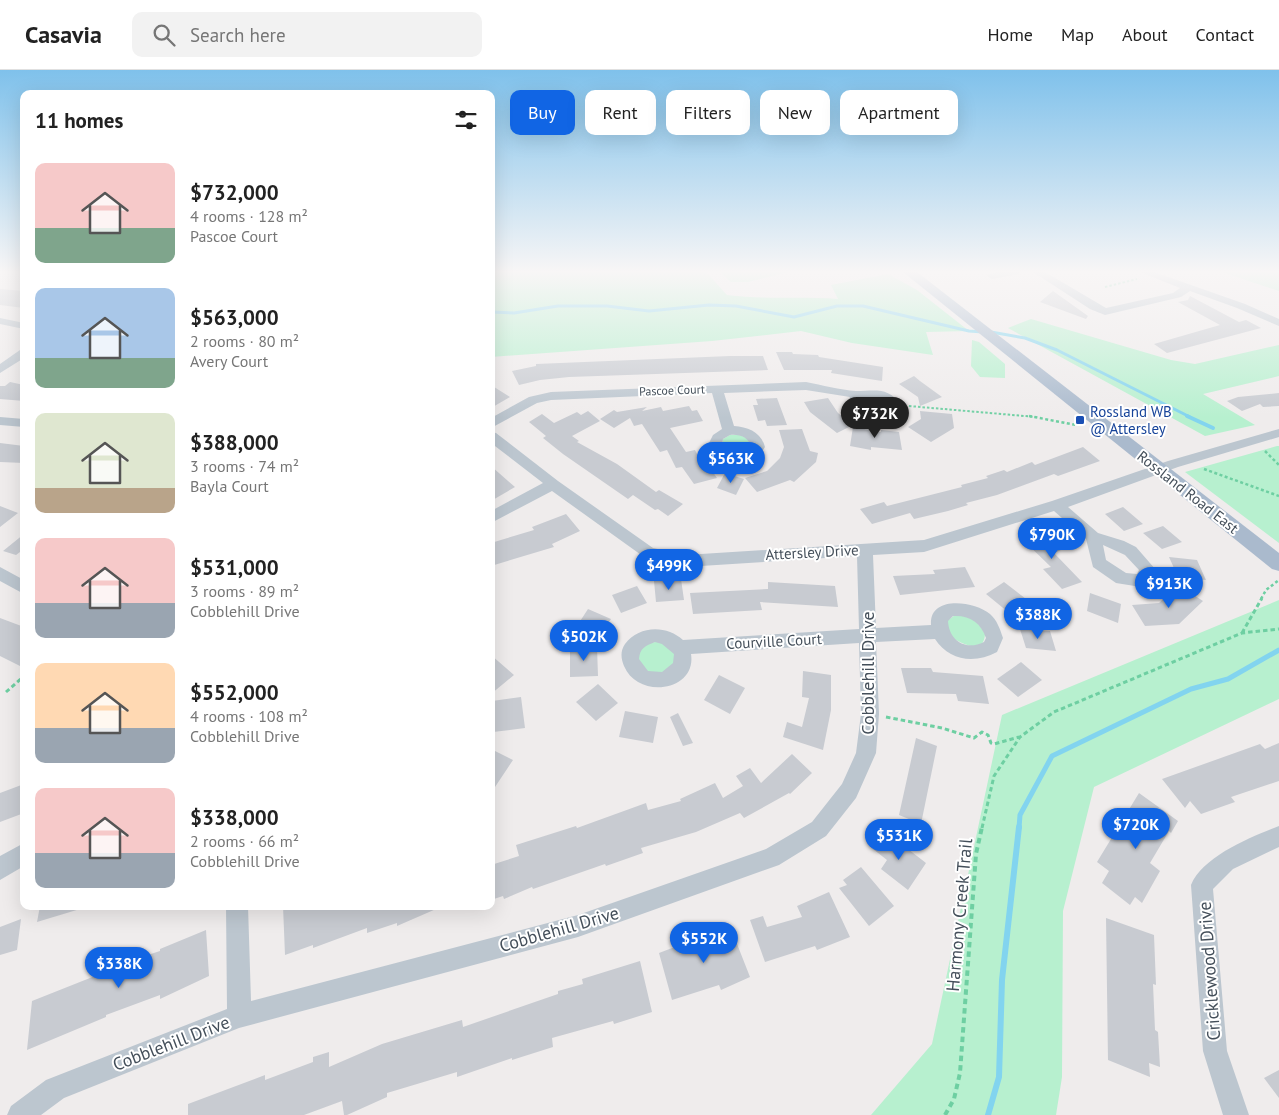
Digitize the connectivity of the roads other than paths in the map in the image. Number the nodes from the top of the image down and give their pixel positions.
1 (3, 321) edge
2 (970, 321) edge
3 (20, 325) edge
4 (20, 356) edge
5 (0, 369) edge
6 (717, 388) junction
7 (859, 395) junction
8 (0, 421) edge
9 (495, 422) edge
10 (20, 423) edge
11 (729, 431) dead end
12 (1279, 433) edge
13 (495, 439) edge
14 (1159, 469) junction
15 (553, 484) junction
16 (1057, 505) junction
17 (495, 516) edge
18 (1093, 537) dead end
19 (865, 550) junction
20 (1279, 564) edge
21 (0, 573) edge
22 (20, 583) edge
23 (940, 632) dead end
24 (868, 636) junction
25 (680, 648) dead end
26 (1279, 836) edge
27 (20, 856) edge
28 (0, 869) edge
29 (237, 910) edge
30 (239, 1016) junction
31 (20, 1115) edge
32 (1236, 1115) edge

1 - 3 street
2 - 14 main road, Rossland Road East
4 - 5 street
6 - 7 street, Pascoe Court
6 - 9 street, Pascoe Court
6 - 11 street
7 - 7 street, Pascoe Court
8 - 10 street
12 - 14 street, Attersley Drive
13 - 15 street, Attersley Drive
14 - 16 street, Attersley Drive
14 - 20 main road, Rossland Road East
15 - 17 street
15 - 19 street, Attersley Drive
16 - 18 street
16 - 19 street, Attersley Drive
19 - 24 street, Cobblehill Drive
21 - 22 street
23 - 24 street, Courville Court
24 - 25 street, Courville Court
24 - 30 street, Cobblehill Drive
26 - 32 street, Cricklewood Drive
27 - 28 street
29 - 30 street
30 - 31 street, Cobblehill Drive

